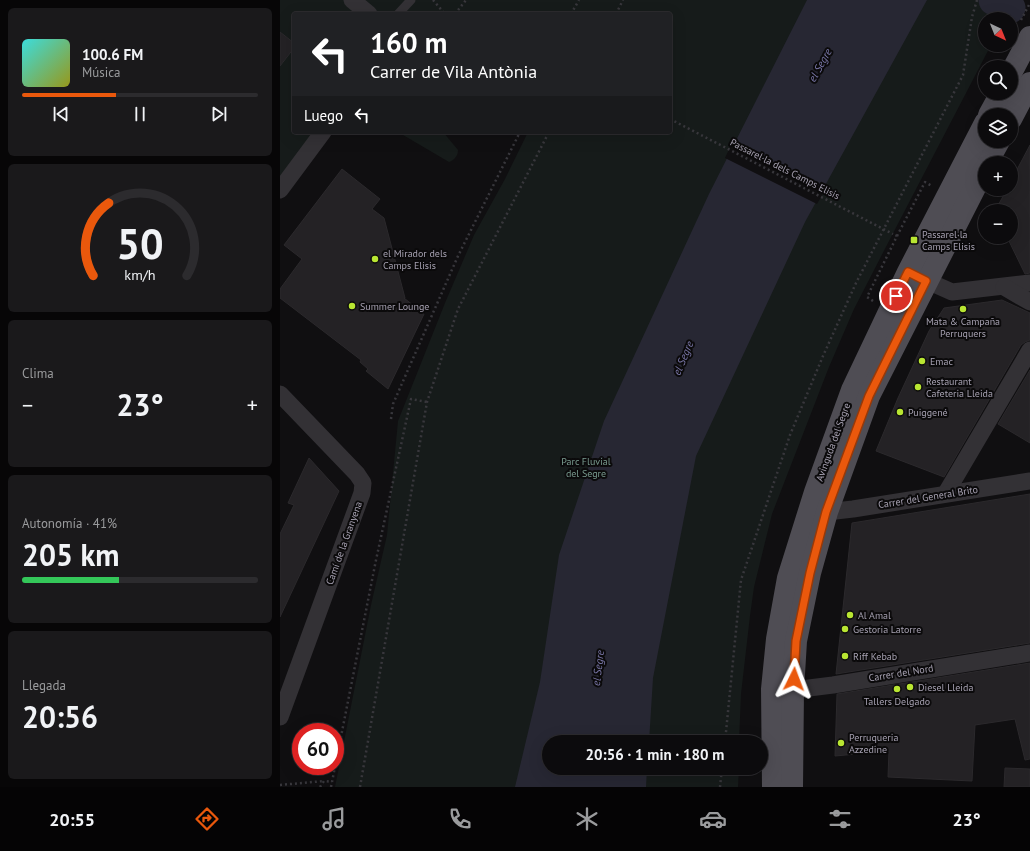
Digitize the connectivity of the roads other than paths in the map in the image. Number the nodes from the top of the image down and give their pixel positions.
1 (352, 0) edge
2 (411, 0) edge
3 (367, 12) edge
4 (400, 12) edge
5 (406, 12) edge
6 (1030, 37) edge
7 (1018, 60) edge
8 (1030, 83) edge
9 (1017, 108) edge
10 (322, 134) edge
11 (978, 139) edge
12 (978, 179) edge
13 (280, 190) edge
14 (917, 276) junction
15 (1030, 284) edge
16 (1004, 287) junction
17 (1030, 302) edge
18 (1030, 350) edge
19 (280, 394) edge
20 (1030, 481) edge
21 (946, 494) junction
22 (826, 512) junction
23 (1030, 653) edge
24 (783, 690) junction
25 (280, 717) edge
26 (773, 787) edge
27 (792, 787) edge

1 - 3 street
2 - 4 lane
2 - 5 lane
6 - 7 main road
8 - 9 main road
10 - 13 street
11 - 14 main road, Avinguda del Segre
12 - 14 main road, Avinguda del Segre
14 - 16 street
14 - 22 main road, Avinguda del Segre
14 - 24 main road, Avinguda del Segre
15 - 16 street
16 - 17 street
18 - 21 street
19 - 25 street, Camí de la Granyena
20 - 21 street, Carrer del General Brito
21 - 22 street, Carrer del General Brito
22 - 24 main road, Avinguda del Segre
23 - 24 street, Carrer del Nord
24 - 26 main road, Avinguda del Segre
24 - 27 main road, Avinguda del Segre

